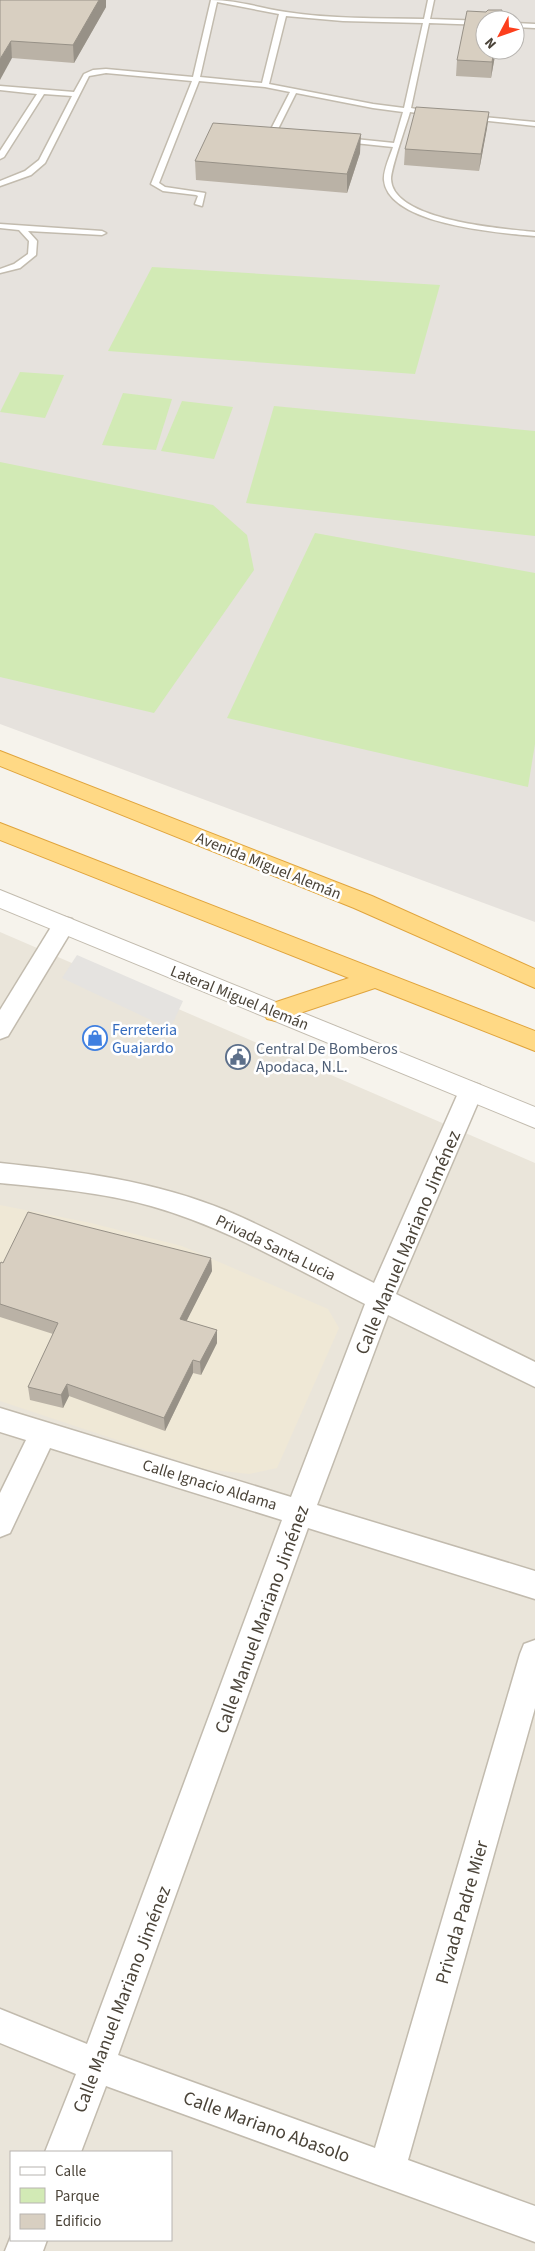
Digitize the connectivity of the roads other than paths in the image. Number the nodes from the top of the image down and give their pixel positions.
1 (214, 0) edge
2 (431, 0) edge
3 (243, 2) edge
4 (283, 13) junction
5 (426, 20) junction
6 (475, 22) edge
7 (196, 79) junction
8 (265, 85) junction
9 (0, 88) edge
10 (294, 91) junction
11 (42, 92) junction
12 (76, 94) junction
13 (407, 111) junction
14 (437, 114) edge
15 (467, 117) edge
16 (534, 122) edge
17 (292, 135) edge
18 (340, 140) edge
19 (397, 145) junction
20 (0, 157) edge
21 (0, 184) edge
22 (199, 204) dead end
23 (0, 226) edge
24 (21, 228) junction
25 (102, 234) dead end
26 (535, 234) edge
27 (0, 271) edge
28 (0, 758) edge
29 (0, 831) edge
30 (0, 898) edge
31 (64, 925) junction
32 (376, 978) junction
33 (535, 979) edge
34 (276, 1012) junction
35 (0, 1030) edge
36 (535, 1041) edge
37 (471, 1090) junction
38 (535, 1118) edge
39 (0, 1173) edge
40 (381, 1298) junction
41 (535, 1375) edge
42 (0, 1420) edge
43 (43, 1433) junction
44 (300, 1511) junction
45 (0, 1524) edge
46 (535, 1585) edge
47 (535, 1654) edge
48 (0, 2026) edge
49 (97, 2065) junction
50 (63, 2151) edge
51 (387, 2169) junction
52 (535, 2224) edge

1 - 3 lane
1 - 7 lane
2 - 5 lane
3 - 4 lane
4 - 5 lane
4 - 8 lane
5 - 6 lane
5 - 13 lane
7 - 8 lane
7 - 12 lane
7 - 22 lane
8 - 10 lane
9 - 11 lane
10 - 13 lane
10 - 17 lane
11 - 12 lane
11 - 20 lane
12 - 21 lane
13 - 14 lane
13 - 19 lane
15 - 16 lane
18 - 19 lane
19 - 26 lane
23 - 24 lane
24 - 25 lane
24 - 27 lane
28 - 33 highway, Avenida Miguel Alemán
29 - 32 highway
30 - 31 street, Lateral Miguel Alemán
31 - 34 street, Lateral Miguel Alemán
31 - 35 street
32 - 34 highway
32 - 36 highway
34 - 37 street, Lateral Miguel Alemán
37 - 38 street, Lateral Miguel Alemán
37 - 40 street, Calle Manuel Mariano Jiménez
39 - 40 street, Privada Santa Lucia
40 - 41 street, Privada Santa Lucia
40 - 44 street, Calle Manuel Mariano Jiménez
42 - 43 street, Calle Ignacio Aldama
43 - 44 street, Calle Ignacio Aldama
43 - 45 street
44 - 46 street, Calle Ignacio Aldama
44 - 49 street, Calle Manuel Mariano Jiménez
47 - 51 street, Privada Padre Mier
48 - 49 street, Calle Mariano Abasolo
49 - 50 street, Calle Manuel Mariano Jiménez
49 - 51 street, Calle Mariano Abasolo
51 - 52 street, Calle Mariano Abasolo

